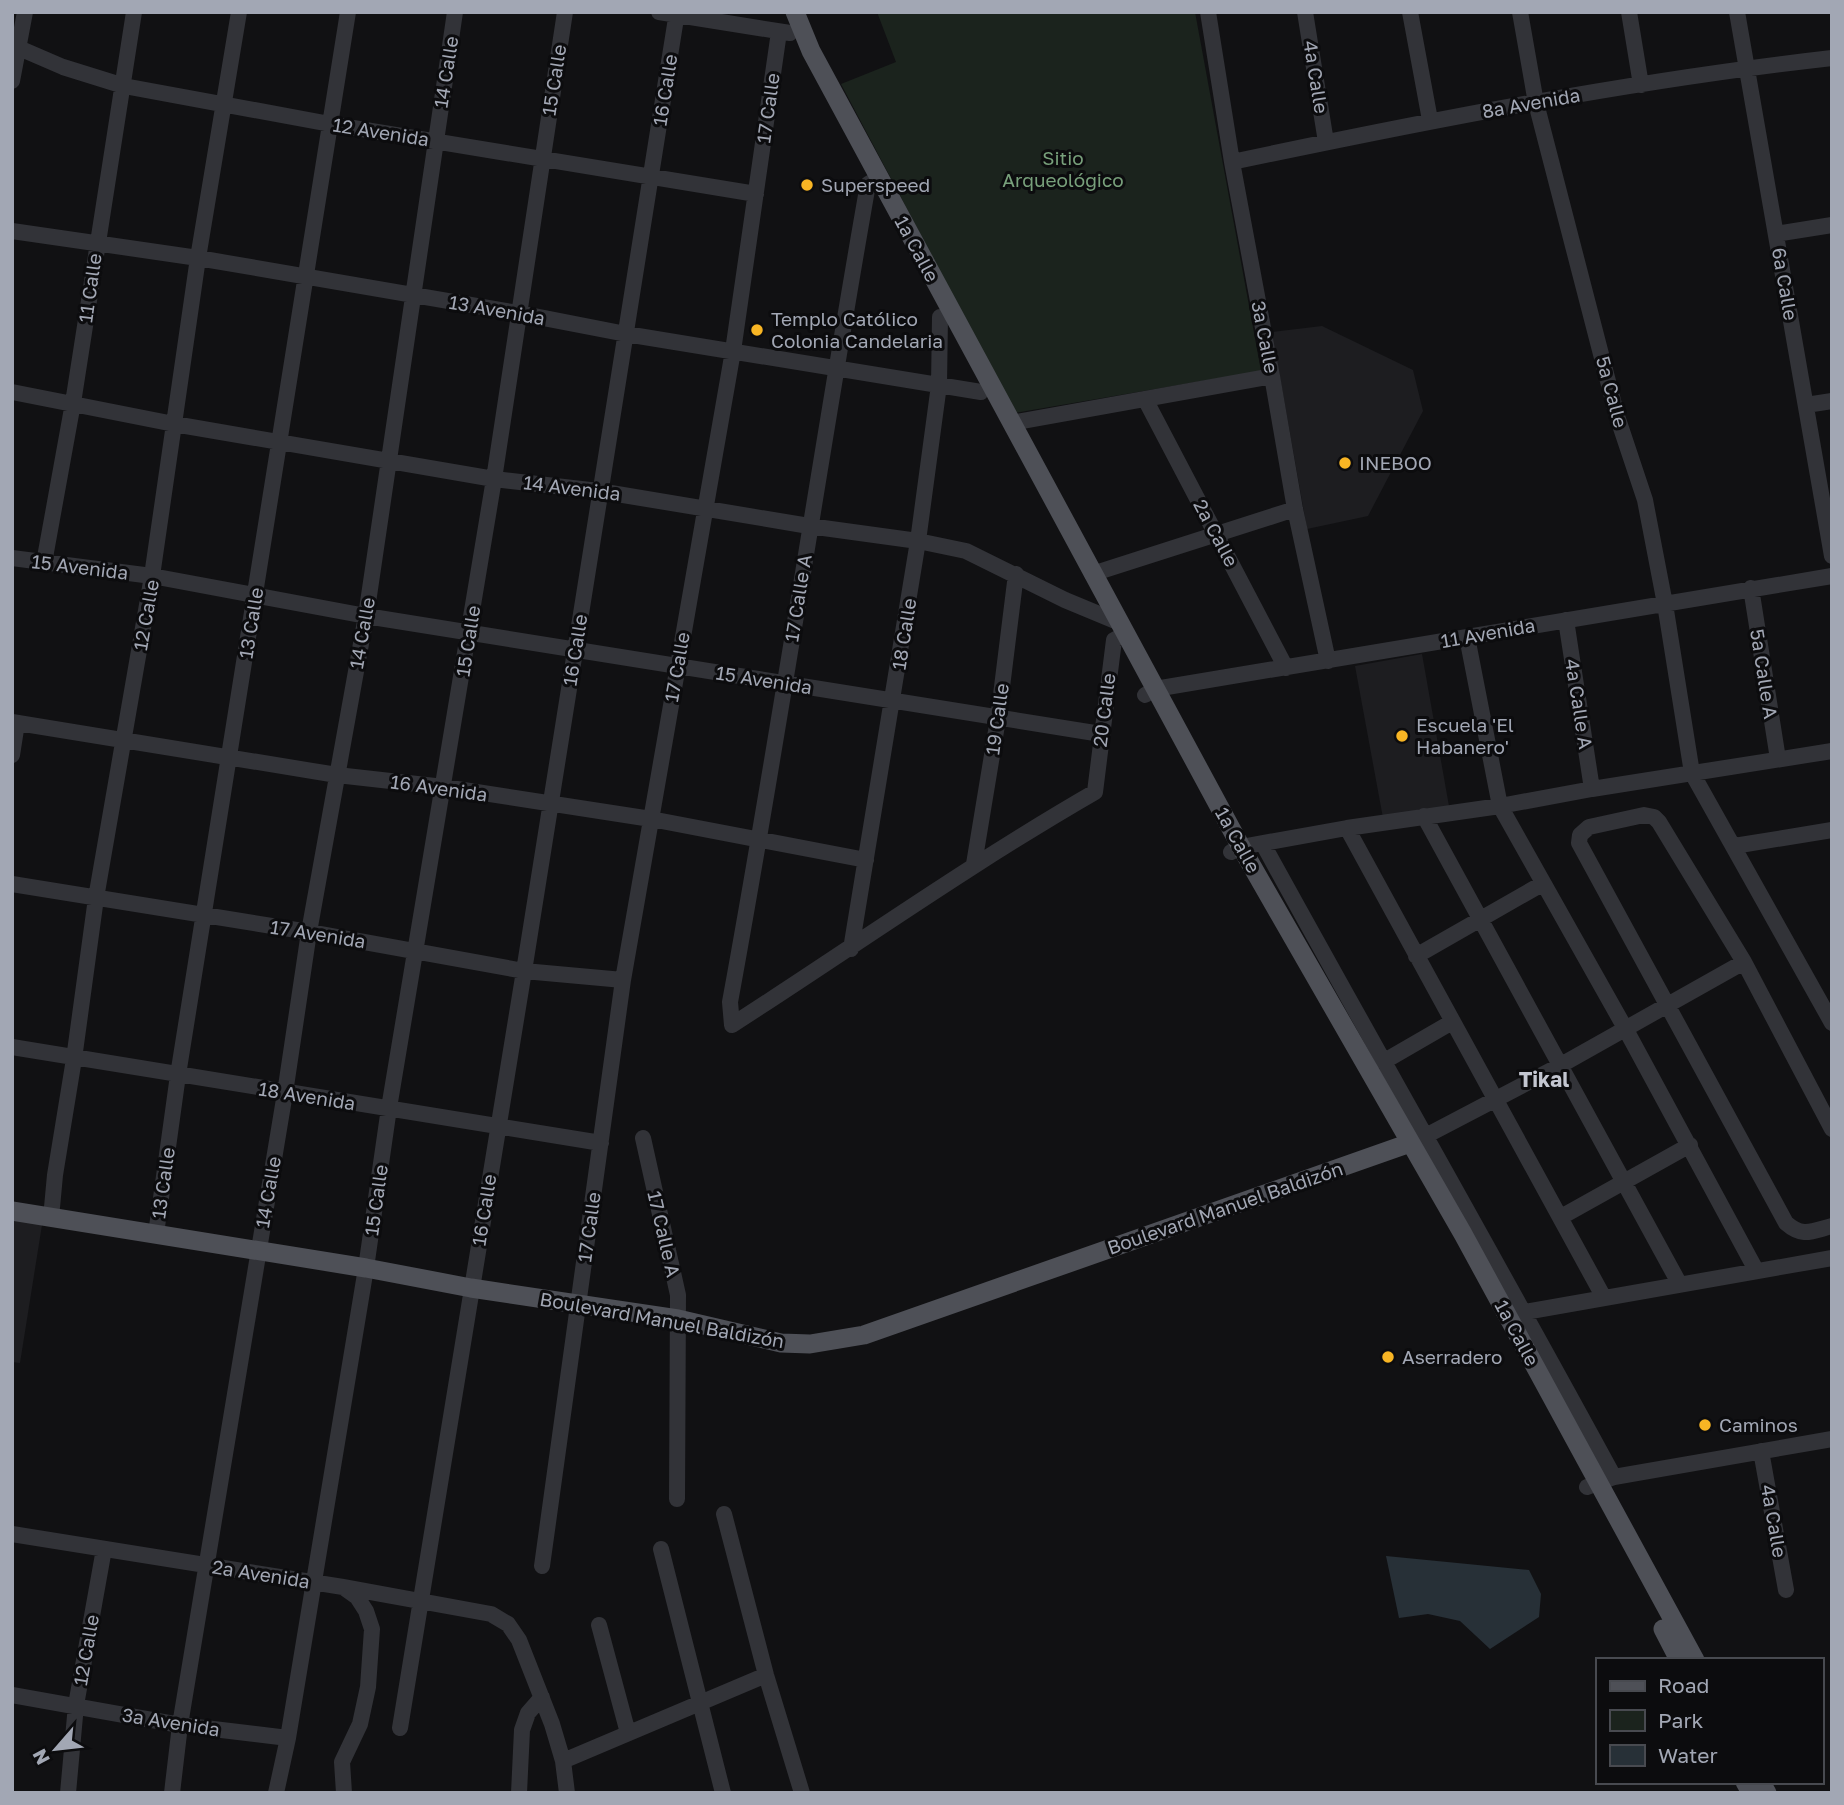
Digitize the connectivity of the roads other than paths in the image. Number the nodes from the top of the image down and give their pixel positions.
1 (25, 12) edge
2 (134, 12) edge
3 (239, 12) edge
4 (348, 12) edge
5 (455, 12) edge
6 (565, 12) edge
7 (659, 12) edge
8 (795, 12) edge
9 (1208, 12) edge
10 (1305, 12) edge
11 (1410, 12) edge
12 (1520, 12) edge
13 (1629, 12) edge
14 (1737, 12) edge
15 (677, 14) edge
16 (783, 26) edge
17 (16, 47) edge
18 (805, 54) junction
19 (1832, 58) edge
20 (1748, 68) junction
21 (12, 81) edge
22 (1642, 85) junction
23 (124, 86) junction
24 (1536, 103) junction
25 (225, 104) junction
26 (1430, 120) junction
27 (330, 124) junction
28 (435, 141) junction
29 (1326, 142) junction
30 (542, 158) junction
31 (1232, 162) junction
32 (651, 176) junction
33 (874, 181) junction
34 (756, 194) junction
35 (1832, 225) edge
36 (12, 231) edge
37 (1776, 234) junction
38 (97, 245) junction
39 (198, 258) junction
40 (306, 276) junction
41 (414, 295) junction
42 (518, 313) junction
43 (940, 317) junction
44 (626, 334) junction
45 (733, 351) junction
46 (836, 367) junction
47 (1272, 376) junction
48 (939, 385) junction
49 (12, 392) edge
50 (981, 392) junction
51 (1145, 399) junction
52 (1832, 401) edge
53 (73, 403) junction
54 (1806, 405) junction
55 (1011, 423) junction
56 (174, 424) junction
57 (278, 441) junction
58 (388, 459) junction
59 (494, 479) junction
60 (599, 491) junction
61 (707, 508) junction
62 (1295, 509) junction
63 (809, 526) junction
64 (1217, 534) junction
65 (918, 541) junction
66 (1832, 556) edge
67 (12, 558) edge
68 (44, 563) junction
69 (1016, 574) junction
70 (1092, 574) junction
71 (152, 576) junction
72 (1832, 576) edge
73 (1751, 588) junction
74 (255, 596) junction
75 (1665, 604) junction
76 (1099, 614) junction
77 (366, 617) junction
78 (1566, 620) junction
79 (469, 632) junction
80 (1119, 632) junction
81 (1467, 637) junction
82 (575, 650) junction
83 (1328, 661) junction
84 (677, 666) junction
85 (1286, 668) junction
86 (785, 683) junction
87 (1150, 692) junction
88 (893, 700) junction
89 (998, 719) junction
90 (15, 723) edge
91 (1101, 734) junction
92 (125, 739) junction
93 (1832, 751) edge
94 (12, 755) edge
95 (230, 757) junction
96 (1778, 759) junction
97 (1692, 773) junction
98 (337, 775) junction
99 (444, 788) junction
100 (1592, 789) junction
101 (550, 804) junction
102 (1500, 806) junction
103 (1424, 816) junction
104 (651, 819) junction
105 (1347, 828) junction
106 (1832, 830) edge
107 (760, 841) junction
108 (1263, 844) junction
109 (1734, 846) junction
110 (1236, 850) junction
111 (866, 860) junction
112 (974, 864) junction
113 (12, 884) edge
114 (1542, 884) junction
115 (96, 898) junction
116 (204, 915) junction
117 (1481, 921) junction
118 (309, 932) junction
119 (851, 949) junction
120 (416, 951) junction
121 (1416, 956) junction
122 (1744, 962) junction
123 (524, 971) junction
124 (623, 980) junction
125 (1667, 1004) junction
126 (1452, 1022) junction
127 (1832, 1023) edge
128 (1625, 1028) junction
129 (12, 1047) edge
130 (74, 1059) junction
131 (1383, 1062) junction
132 (1560, 1065) junction
133 (178, 1075) junction
134 (285, 1093) junction
135 (1496, 1100) junction
136 (389, 1108) junction
137 (498, 1125) junction
138 (1832, 1129) edge
139 (643, 1138) dead end
140 (1411, 1142) junction
141 (601, 1143) junction
142 (1690, 1145) junction
143 (1625, 1183) junction
144 (12, 1211) edge
145 (1443, 1211) junction
146 (1561, 1217) junction
147 (51, 1218) junction
148 (1832, 1226) edge
149 (156, 1234) junction
150 (1463, 1234) junction
151 (1488, 1246) junction
152 (257, 1252) junction
153 (1832, 1258) edge
154 (366, 1268) junction
155 (1756, 1270) junction
156 (1679, 1283) junction
157 (471, 1288) junction
158 (1603, 1296) junction
159 (579, 1303) junction
160 (1525, 1312) junction
161 (678, 1320) junction
162 (1545, 1399) junction
163 (1832, 1439) edge
164 (1761, 1451) junction
165 (1600, 1482) junction
166 (677, 1499) dead end
167 (724, 1514) dead end
168 (12, 1534) edge
169 (104, 1549) junction
170 (660, 1549) dead end
171 (208, 1566) junction
172 (542, 1566) dead end
173 (313, 1582) junction
174 (343, 1587) junction
175 (1786, 1590) dead end
176 (421, 1600) junction
177 (598, 1625) dead end
178 (1678, 1658) edge
179 (1694, 1658) edge
180 (766, 1675) junction
181 (12, 1695) edge
182 (542, 1698) junction
183 (699, 1702) junction
184 (76, 1705) junction
185 (180, 1725) junction
186 (400, 1728) dead end
187 (628, 1733) junction
188 (288, 1738) junction
189 (563, 1762) junction
190 (68, 1793) edge
191 (172, 1793) edge
192 (276, 1793) edge
193 (344, 1793) edge
194 (519, 1793) edge
195 (567, 1793) edge
196 (723, 1793) edge
197 (802, 1793) edge

1 - 17 street
2 - 23 street, 11 Calle
3 - 25 street, 12 Calle
4 - 27 street, 13 Calle
5 - 28 street, 14 Calle
6 - 30 street, 15 Calle
7 - 15 street
8 - 18 main road, 1a Calle
9 - 31 street, 3a Calle
10 - 29 street, 4a Calle
11 - 26 street
12 - 24 street, 5a Calle
13 - 22 street
14 - 20 street, 6a Calle
15 - 16 street
15 - 32 street, 16 Calle
16 - 18 main road, 1a Calle
16 - 34 street, 17 Calle
17 - 21 street
17 - 23 street, 12 Avenida
18 - 33 main road, 1a Calle
19 - 20 street, 8a Avenida
20 - 22 street, 8a Avenida
20 - 37 street, 6a Calle
22 - 24 street, 8a Avenida
23 - 25 street, 12 Avenida
23 - 38 street, 11 Calle
24 - 26 street, 8a Avenida
24 - 75 street, 5a Calle
25 - 27 street, 12 Avenida
25 - 39 street, 12 Calle
26 - 29 street, 8a Avenida
27 - 28 street, 12 Avenida
27 - 40 street, 13 Calle
28 - 30 street, 12 Avenida
28 - 41 street, 14 Calle
29 - 31 street, 8a Avenida
30 - 32 street, 12 Avenida
30 - 42 street, 15 Calle
31 - 47 street, 3a Calle
32 - 34 street, 12 Avenida
32 - 44 street, 16 Calle
33 - 43 main road, 1a Calle
33 - 46 street, 17 Calle A
33 - 55 main road, 1a Calle
34 - 45 street, 17 Calle
35 - 37 street
36 - 38 street, 13 Avenida
37 - 54 street, 6a Calle
38 - 39 street, 13 Avenida
38 - 53 street, 11 Calle
39 - 40 street, 13 Avenida
39 - 56 street, 12 Calle
40 - 41 street, 13 Avenida
40 - 57 street, 13 Calle
41 - 42 street, 13 Avenida
41 - 58 street, 14 Calle
42 - 44 street, 13 Avenida
42 - 59 street, 15 Calle
43 - 48 street, 18 Calle
43 - 50 main road, 1a Calle
44 - 45 street, 13 Avenida
44 - 60 street, 16 Calle
45 - 46 street, 13 Avenida
45 - 61 street, 17 Calle
46 - 48 street, 13 Avenida
46 - 63 street, 17 Calle A
47 - 51 street
47 - 62 street, 3a Calle
48 - 50 street, 13 Avenida
48 - 65 street, 18 Calle
49 - 53 street, 14 Avenida
50 - 76 main road, 1a Calle
51 - 55 street
51 - 64 street, 2a Calle
52 - 54 street
53 - 56 street, 14 Avenida
53 - 68 street, 11 Calle
54 - 66 street, 6a Calle
55 - 70 main road, 1a Calle
56 - 57 street, 14 Avenida
56 - 71 street, 12 Calle
57 - 58 street, 14 Avenida
57 - 74 street, 13 Calle
58 - 59 street, 14 Avenida
58 - 77 street, 14 Calle
59 - 60 street, 14 Avenida
59 - 79 street, 15 Calle
60 - 61 street, 14 Avenida
60 - 82 street, 16 Calle
61 - 63 street, 14 Avenida
61 - 84 street, 17 Calle
62 - 64 street
62 - 83 street, 3a Calle
63 - 65 street, 14 Avenida
63 - 86 street, 17 Calle A
64 - 70 street
64 - 85 street, 2a Calle
65 - 69 street, 14 Avenida
65 - 88 street, 18 Calle
67 - 68 street, 15 Avenida
68 - 71 street, 15 Avenida
69 - 76 street, 14 Avenida
69 - 89 street, 19 Calle
70 - 80 main road, 1a Calle
71 - 74 street, 15 Avenida
71 - 92 street, 12 Calle
72 - 73 street, 11 Avenida
73 - 75 street, 11 Avenida
73 - 96 street, 5a Calle A
74 - 77 street, 15 Avenida
74 - 95 street, 13 Calle
75 - 78 street, 11 Avenida
75 - 97 street, 5a Calle
76 - 80 main road, 1a Calle
77 - 79 street, 15 Avenida
77 - 98 street, 14 Calle
78 - 81 street, 11 Avenida
78 - 100 street, 4a Calle A
79 - 82 street, 15 Avenida
79 - 99 street, 15 Calle
80 - 87 main road, 1a Calle
80 - 91 street, 20 Calle
81 - 83 street, 11 Avenida
81 - 102 street
82 - 84 street, 15 Avenida
82 - 101 street, 16 Calle
83 - 85 street, 11 Avenida
84 - 86 street, 15 Avenida
84 - 104 street, 17 Calle
85 - 87 street, 11 Avenida
86 - 88 street, 15 Avenida
86 - 107 street, 17 Calle A
87 - 110 main road, 1a Calle
88 - 89 street, 15 Avenida
88 - 111 street, 18 Calle
89 - 91 street, 15 Avenida
89 - 112 street, 19 Calle
90 - 92 street, 16 Avenida
90 - 94 street
91 - 112 street, 20 Calle
92 - 95 street, 16 Avenida
92 - 115 street, 12 Calle
93 - 96 street
95 - 98 street, 16 Avenida
95 - 116 street, 13 Calle
96 - 97 street
97 - 100 street
97 - 109 street
98 - 99 street, 16 Avenida
98 - 118 street, 14 Calle
99 - 101 street, 16 Avenida
99 - 120 street, 15 Calle
100 - 102 street
101 - 104 street, 16 Avenida
101 - 123 street, 16 Calle
102 - 103 street
102 - 114 street
103 - 105 street
103 - 117 street
104 - 107 street, 16 Avenida
104 - 124 street, 17 Calle
105 - 108 street
105 - 121 street
106 - 109 street
107 - 111 street, 16 Avenida
107 - 119 street, 17 Calle A
108 - 110 street
108 - 131 street, 1a Calle
109 - 127 street
110 - 140 main road, 1a Calle
111 - 119 street, 18 Calle
112 - 119 street
113 - 115 street, 17 Avenida
114 - 117 street
114 - 128 street
115 - 116 street, 17 Avenida
115 - 130 street, 12 Calle
116 - 118 street, 17 Avenida
116 - 133 street, 13 Calle
117 - 121 street
117 - 132 street
118 - 120 street, 17 Avenida
118 - 134 street, 14 Calle
120 - 123 street, 17 Avenida
120 - 136 street, 15 Calle
121 - 126 street
122 - 125 street
122 - 125 street
122 - 138 street
123 - 124 street, 17 Avenida
123 - 137 street, 16 Calle
124 - 141 street, 17 Calle
125 - 128 street
125 - 148 street
126 - 131 street
126 - 135 street
128 - 132 street
128 - 142 street
129 - 130 street, 18 Avenida
130 - 133 street, 18 Avenida
130 - 147 street, 12 Calle
131 - 140 street, 1a Calle
132 - 135 street
132 - 143 street
133 - 134 street, 18 Avenida
133 - 149 street, 13 Calle
134 - 136 street, 18 Avenida
134 - 152 street, 14 Calle
135 - 140 street
135 - 146 street
136 - 137 street, 18 Avenida
136 - 154 street, 15 Calle
137 - 141 street, 18 Avenida
137 - 157 street, 16 Calle
139 - 161 street, 17 Calle A
140 - 145 main road, 1a Calle
140 - 151 street, 1a Calle
140 - 161 main road, Boulevard Manuel Baldizón
141 - 159 street, 17 Calle
142 - 143 street
142 - 155 street
143 - 146 street
143 - 156 street
144 - 147 main road, Boulevard Manuel Baldizón
145 - 150 main road, 1a Calle
145 - 162 main road, 1a Calle
146 - 158 street
147 - 149 main road, Boulevard Manuel Baldizón
149 - 152 main road, Boulevard Manuel Baldizón
150 - 151 main road
150 - 162 main road, 1a Calle
151 - 160 street, 1a Calle
152 - 154 main road, Boulevard Manuel Baldizón
152 - 171 street
153 - 155 street
154 - 157 main road, Boulevard Manuel Baldizón
154 - 173 street
155 - 156 street
156 - 158 street
157 - 159 main road, Boulevard Manuel Baldizón
157 - 176 street
158 - 160 street
159 - 161 main road, Boulevard Manuel Baldizón
159 - 172 street
160 - 165 street, 1a Calle
161 - 166 street, 17 Calle A
162 - 165 main road, 1a Calle
163 - 164 street
164 - 165 street
164 - 175 street, 4a Calle
165 - 178 main road, 1a Calle
165 - 179 main road, 1a Calle
167 - 180 street
168 - 169 street, 2a Avenida
169 - 171 street, 2a Avenida
169 - 184 street, 12 Calle
170 - 183 street
171 - 173 street, 2a Avenida
171 - 185 street
173 - 174 street, 2a Avenida
173 - 188 street
174 - 176 street, 2a Avenida
174 - 193 street
176 - 182 street, 2a Avenida
176 - 186 street
177 - 187 street
180 - 183 street
180 - 197 street
181 - 184 street, 3a Avenida
182 - 189 street
182 - 194 street
183 - 187 street
183 - 196 street
184 - 185 street, 3a Avenida
184 - 190 street, 12 Calle
185 - 188 street, 3a Avenida
185 - 191 street
187 - 189 street
188 - 192 street
189 - 195 street

